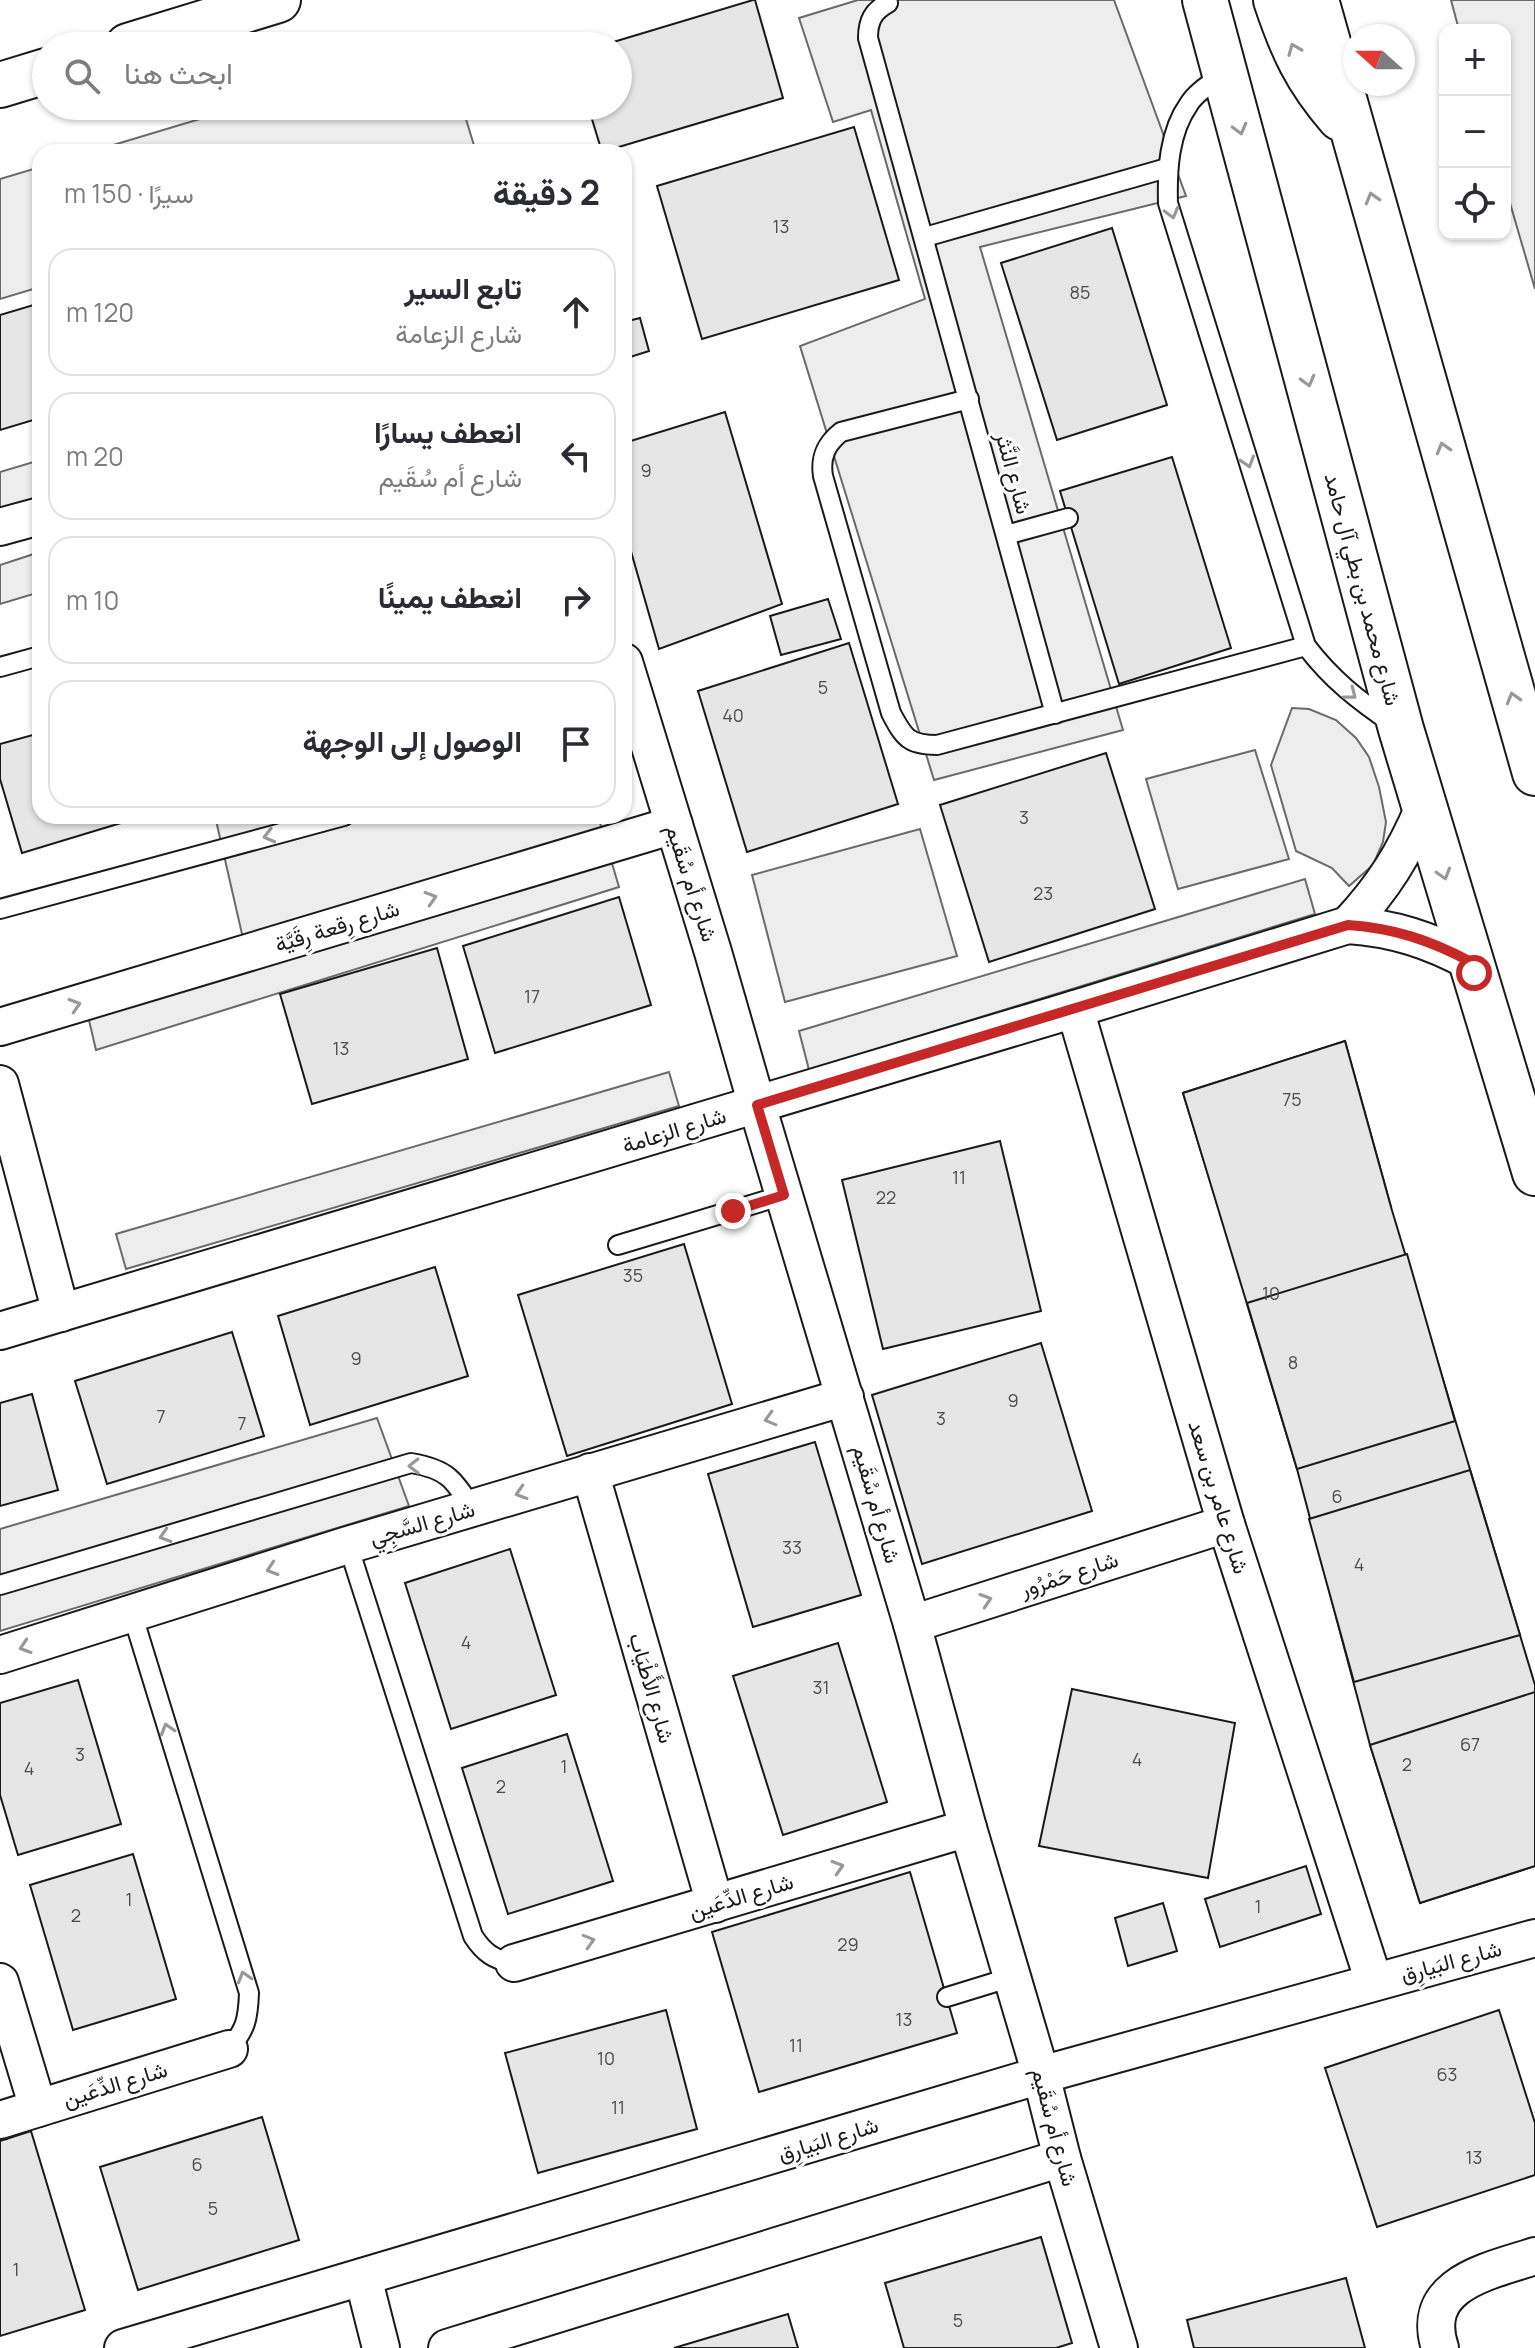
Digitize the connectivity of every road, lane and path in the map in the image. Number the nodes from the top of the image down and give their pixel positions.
1 (278, 0) edge
2 (1205, 0) edge
3 (1276, 0) edge
4 (1316, 0) edge
5 (888, 3) dead end
6 (174, 32) edge
7 (1225, 72) junction
8 (32, 75) edge
9 (0, 85) edge
10 (1354, 135) junction
11 (1167, 168) junction
12 (925, 237) junction
13 (969, 399) junction
14 (32, 518) edge
15 (1068, 518) dead end
16 (0, 527) edge
17 (1006, 535) junction
18 (1306, 646) junction
19 (32, 658) edge
20 (0, 667) edge
21 (1055, 714) junction
22 (632, 717) edge
23 (1401, 729) junction
24 (635, 738) edge
25 (1532, 755) edge
26 (1424, 807) junction
27 (314, 824) edge
28 (674, 825) junction
29 (0, 909) edge
30 (1348, 925) junction
31 (1471, 962) junction
32 (1075, 1009) junction
33 (0, 1027) edge
34 (0, 1084) edge
35 (757, 1105) junction
36 (1535, 1173) edge
37 (784, 1195) junction
38 (618, 1245) dead end
39 (61, 1313) junction
40 (0, 1331) edge
41 (845, 1397) junction
42 (590, 1472) junction
43 (472, 1509) junction
44 (1226, 1524) junction
45 (348, 1545) junction
46 (0, 1585) edge
47 (132, 1613) junction
48 (912, 1624) junction
49 (0, 1655) edge
50 (968, 1828) junction
51 (715, 1904) junction
52 (1535, 1938) edge
53 (514, 1963) joint
54 (1012, 1977) junction
55 (0, 1982) edge
56 (1374, 1982) junction
57 (947, 1997) dead end
58 (229, 2049) joint
59 (1041, 2075) junction
60 (38, 2108) junction
61 (0, 2120) edge
62 (1062, 2158) junction
63 (1535, 2256) edge
64 (363, 2277) junction
65 (123, 2348) edge
66 (381, 2348) edge
67 (447, 2348) edge
68 (1119, 2348) edge
69 (1440, 2348) edge

1 - 6 street
2 - 7 street, شارع محمد بن بطي آل حامد
10 -> 3 street
4 - 10 street
5 - 12 lane, شارع النَّثر
7 - 11 lane
7 -> 23 street, شارع محمد بن بطي آل حامد
8 - 9 street
25 -> 10 street
11 - 12 lane
11 -> 18 lane
12 - 13 lane, شارع النَّثر
13 - 17 lane, شارع النَّثر
13 - 21 lane
14 - 16 street
15 - 17 lane
17 - 21 lane, شارع النَّثر
18 - 21 lane
18 -> 23 lane
19 - 20 lane
22 - 24 street, شارع أم سُقَيم
23 - 26 street, شارع محمد بن بطي آل حامد
24 - 28 street, شارع أم سُقَيم
26 - 30 street
26 -> 31 street, شارع محمد بن بطي آل حامد
27 -> 29 lane
33 -> 28 street, شارع رِقعة رِقَيَّة
28 - 35 street, شارع أم سُقَيم
30 - 31 street, شارع الزعامة
30 - 32 street, شارع الزعامة
31 - 36 street, شارع محمد بن بطي آل حامد
32 - 35 street, شارع الزعامة
32 - 44 street, شارع عامر بن سعد
34 - 39 street
35 - 37 street, شارع أم سُقَيم
35 - 39 street, شارع الزعامة
37 - 38 lane
37 - 41 street, شارع أم سُقَيم
39 - 40 street, شارع الزعامة
41 -> 42 street, شارع السَّجِي
41 - 48 street, شارع أم سُقَيم
42 -> 43 street, شارع السَّجِي
42 - 51 street, شارع الأَطْيَاب
43 - 45 street, شارع السَّجِي
43 -> 46 lane
48 -> 44 street, شارع حَمْرُور
44 - 56 street, شارع عامر بن سعد
45 -> 47 street, شارع السَّجِي
45 - 53 lane
47 -> 49 street, شارع السَّجِي
58 -> 47 lane
48 - 50 street, شارع أم سُقَيم
51 -> 50 street, شارع الدِّعَين
50 - 54 street, شارع أم سُقَيم
53 -> 51 street, شارع الدِّعَين
52 - 56 street, شارع البَيارِق
54 - 57 lane
54 - 59 street, شارع أم سُقَيم
55 - 60 street
56 - 59 street, شارع البَيارِق
58 - 60 street, شارع الدِّعَين
59 - 62 street, شارع أم سُقَيم
59 - 64 street, شارع البَيارِق
60 - 61 street, شارع الدِّعَين
62 - 67 street
62 - 68 street, شارع أم سُقَيم
63 - 69 street
64 - 65 street, شارع البَيارِق
64 - 66 street

